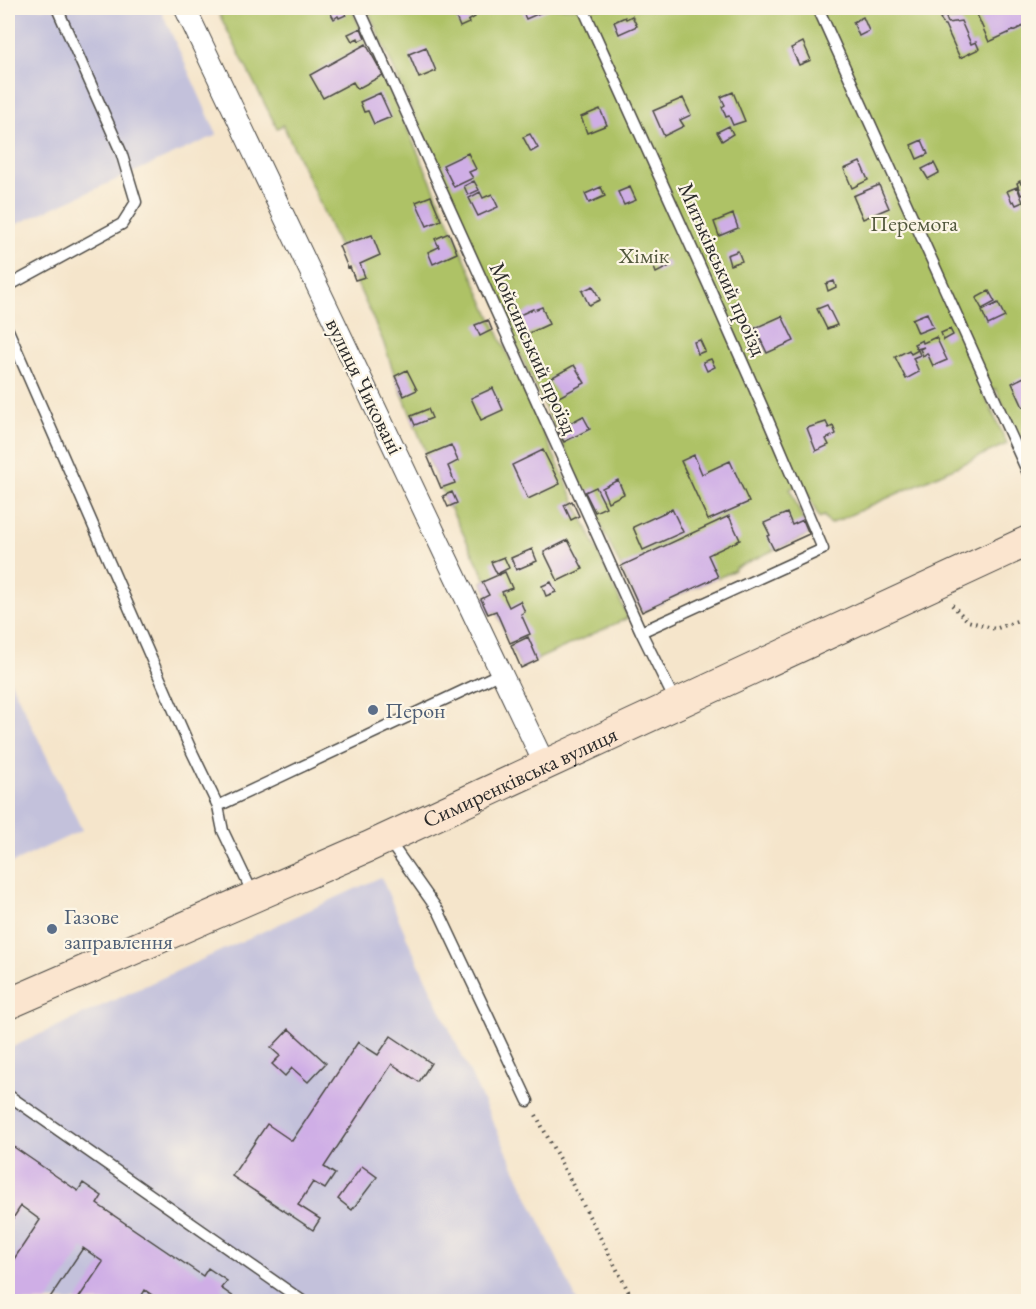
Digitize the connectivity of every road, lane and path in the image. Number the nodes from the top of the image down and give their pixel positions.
1 (57, 8) edge
2 (185, 8) edge
3 (359, 8) edge
4 (583, 8) edge
5 (818, 8) edge
6 (8, 286) edge
7 (8, 330) edge
8 (1029, 473) edge
9 (1029, 541) edge
10 (933, 585) junction
11 (1029, 617) edge
12 (641, 632) junction
13 (501, 673) junction
14 (676, 704) junction
15 (545, 765) junction
16 (218, 806) junction
17 (387, 838) junction
18 (255, 897) junction
19 (8, 1005) edge
20 (8, 1095) edge
21 (528, 1101) joint
22 (304, 1302) edge
23 (634, 1302) edge

1 - 6 lane
2 - 13 street, вулиця Чиковані
3 - 12 lane, Мойсинський проїзд
4 - 12 lane, Митьківський проїзд
5 - 8 lane
7 - 16 lane
9 - 10 main road, Симиренківська вулиця
10 - 11 path
10 - 14 main road, Симиренківська вулиця
12 - 14 lane, Мойсинський проїзд
13 - 15 street, вулиця Чиковані
13 - 16 lane
14 - 15 main road, Симиренківська вулиця
15 - 17 main road, Симиренківська вулиця
16 - 18 lane
17 - 18 main road, Симиренківська вулиця
17 - 21 lane
18 - 19 main road, Симиренківська вулиця
20 - 22 lane
21 - 23 path

